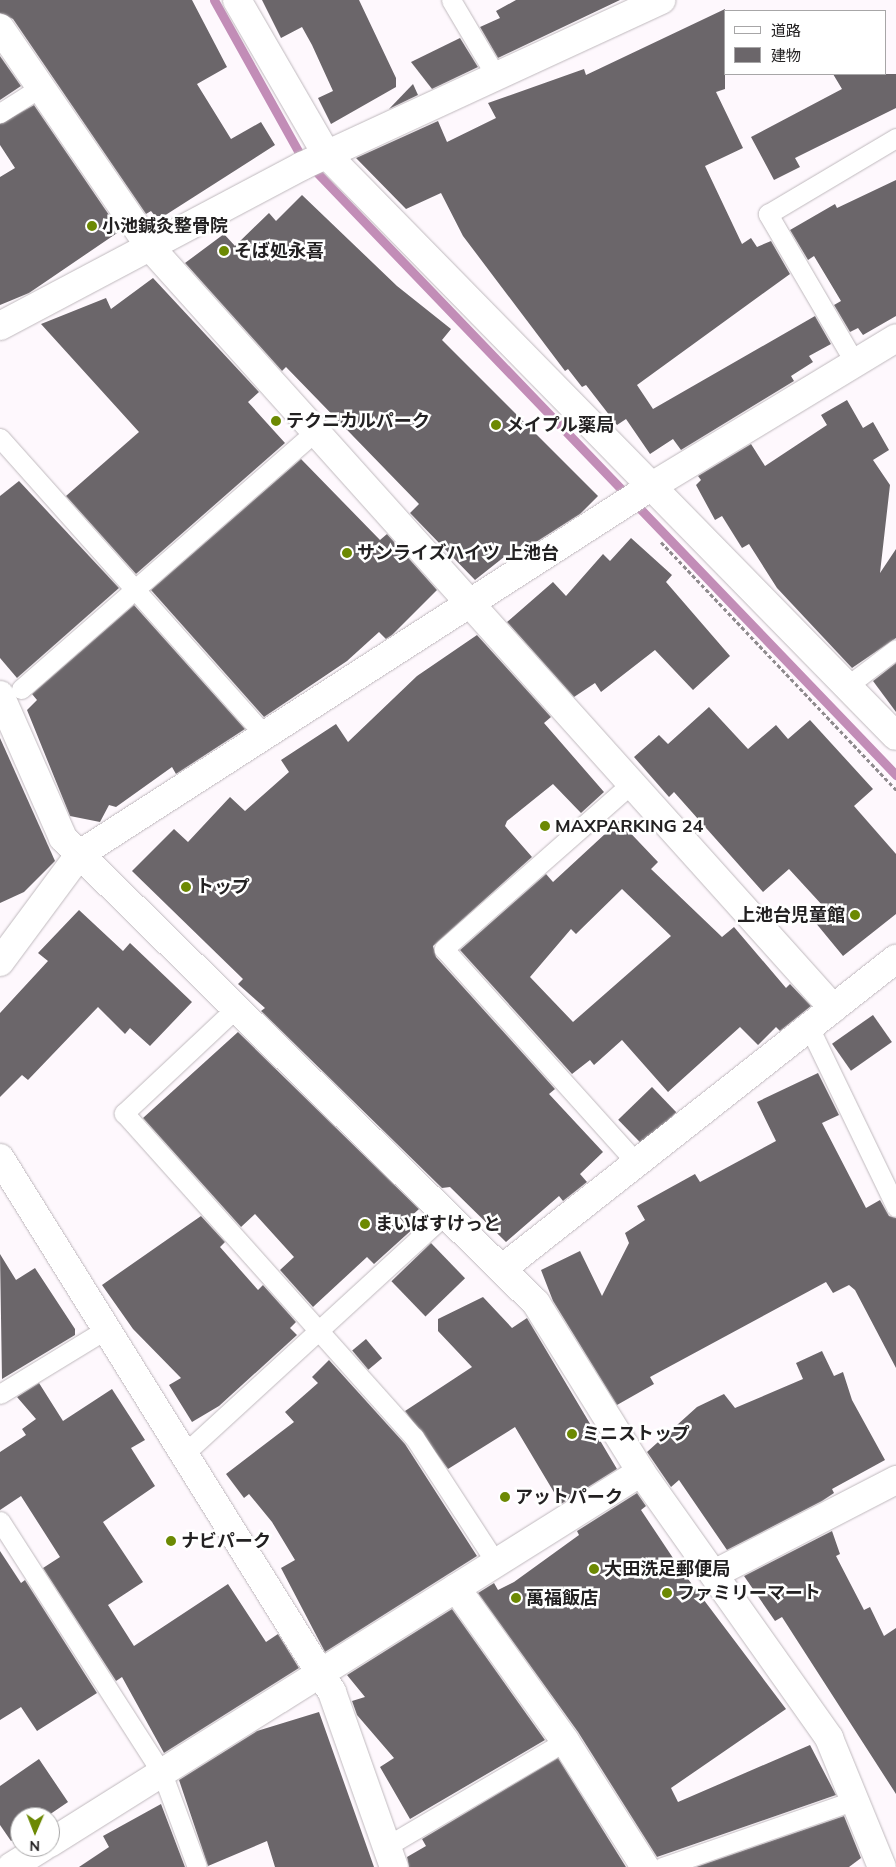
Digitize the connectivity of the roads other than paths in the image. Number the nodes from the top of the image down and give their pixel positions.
1 (237, 0) edge
2 (451, 0) edge
3 (661, 0) edge
4 (0, 28) edge
5 (496, 76) junction
6 (41, 87) junction
7 (0, 113) edge
8 (896, 138) edge
9 (317, 159) junction
10 (150, 247) junction
11 (0, 326) edge
12 (896, 338) edge
13 (855, 363) junction
14 (316, 431) junction
15 (0, 438) edge
16 (652, 486) junction
17 (135, 590) junction
18 (470, 603) junction
19 (896, 650) edge
20 (847, 686) junction
21 (10, 692) edge
22 (265, 735) junction
23 (896, 736) edge
24 (632, 783) junction
25 (80, 854) junction
26 (896, 958) edge
27 (0, 962) edge
28 (236, 1008) junction
29 (834, 1008) junction
30 (809, 1028) junction
31 (0, 1158) edge
32 (637, 1163) junction
33 (896, 1207) edge
34 (448, 1212) junction
35 (504, 1268) junction
36 (108, 1328) junction
37 (318, 1330) junction
38 (0, 1394) edge
39 (186, 1452) junction
40 (641, 1472) junction
41 (896, 1480) edge
42 (0, 1521) edge
43 (496, 1563) junction
44 (716, 1573) junction
45 (456, 1588) junction
46 (320, 1673) junction
47 (564, 1741) junction
48 (162, 1773) junction
49 (856, 1800) junction
50 (60, 1837) edge
51 (27, 1857) edge
52 (391, 1857) edge
53 (886, 1858) edge
54 (11, 1867) edge
55 (197, 1867) edge
56 (644, 1867) edge
57 (662, 1867) edge

1 - 9 street
2 - 5 lane
3 - 5 street
4 - 6 street
5 - 9 street
6 - 7 lane
6 - 10 street
8 - 13 lane
9 - 10 street
9 - 16 street
10 - 11 street
10 - 14 street
12 - 13 street
13 - 16 street
14 - 17 lane
14 - 18 street
15 - 17 lane
16 - 18 street
16 - 20 street
17 - 21 lane
17 - 22 lane
18 - 22 street
18 - 24 street
19 - 20 lane
20 - 23 street
21 - 25 street
22 - 25 street
24 - 29 street
24 - 32 lane
25 - 27 street
25 - 28 street
26 - 29 street
28 - 34 street
28 - 37 lane
29 - 30 street
30 - 32 street
30 - 33 lane
31 - 36 street
32 - 35 street
34 - 35 street
34 - 37 lane
35 - 40 street
36 - 38 lane
36 - 39 street
37 - 39 lane
37 - 43 lane
39 - 46 street
40 - 43 street
40 - 44 street
41 - 44 street
42 - 48 lane
43 - 45 street
44 - 49 street
45 - 46 street
45 - 47 street
46 - 48 street
46 - 52 street
47 - 52 lane
47 - 56 street
48 - 50 street
48 - 55 lane
49 - 53 street
49 - 57 lane
51 - 54 street

